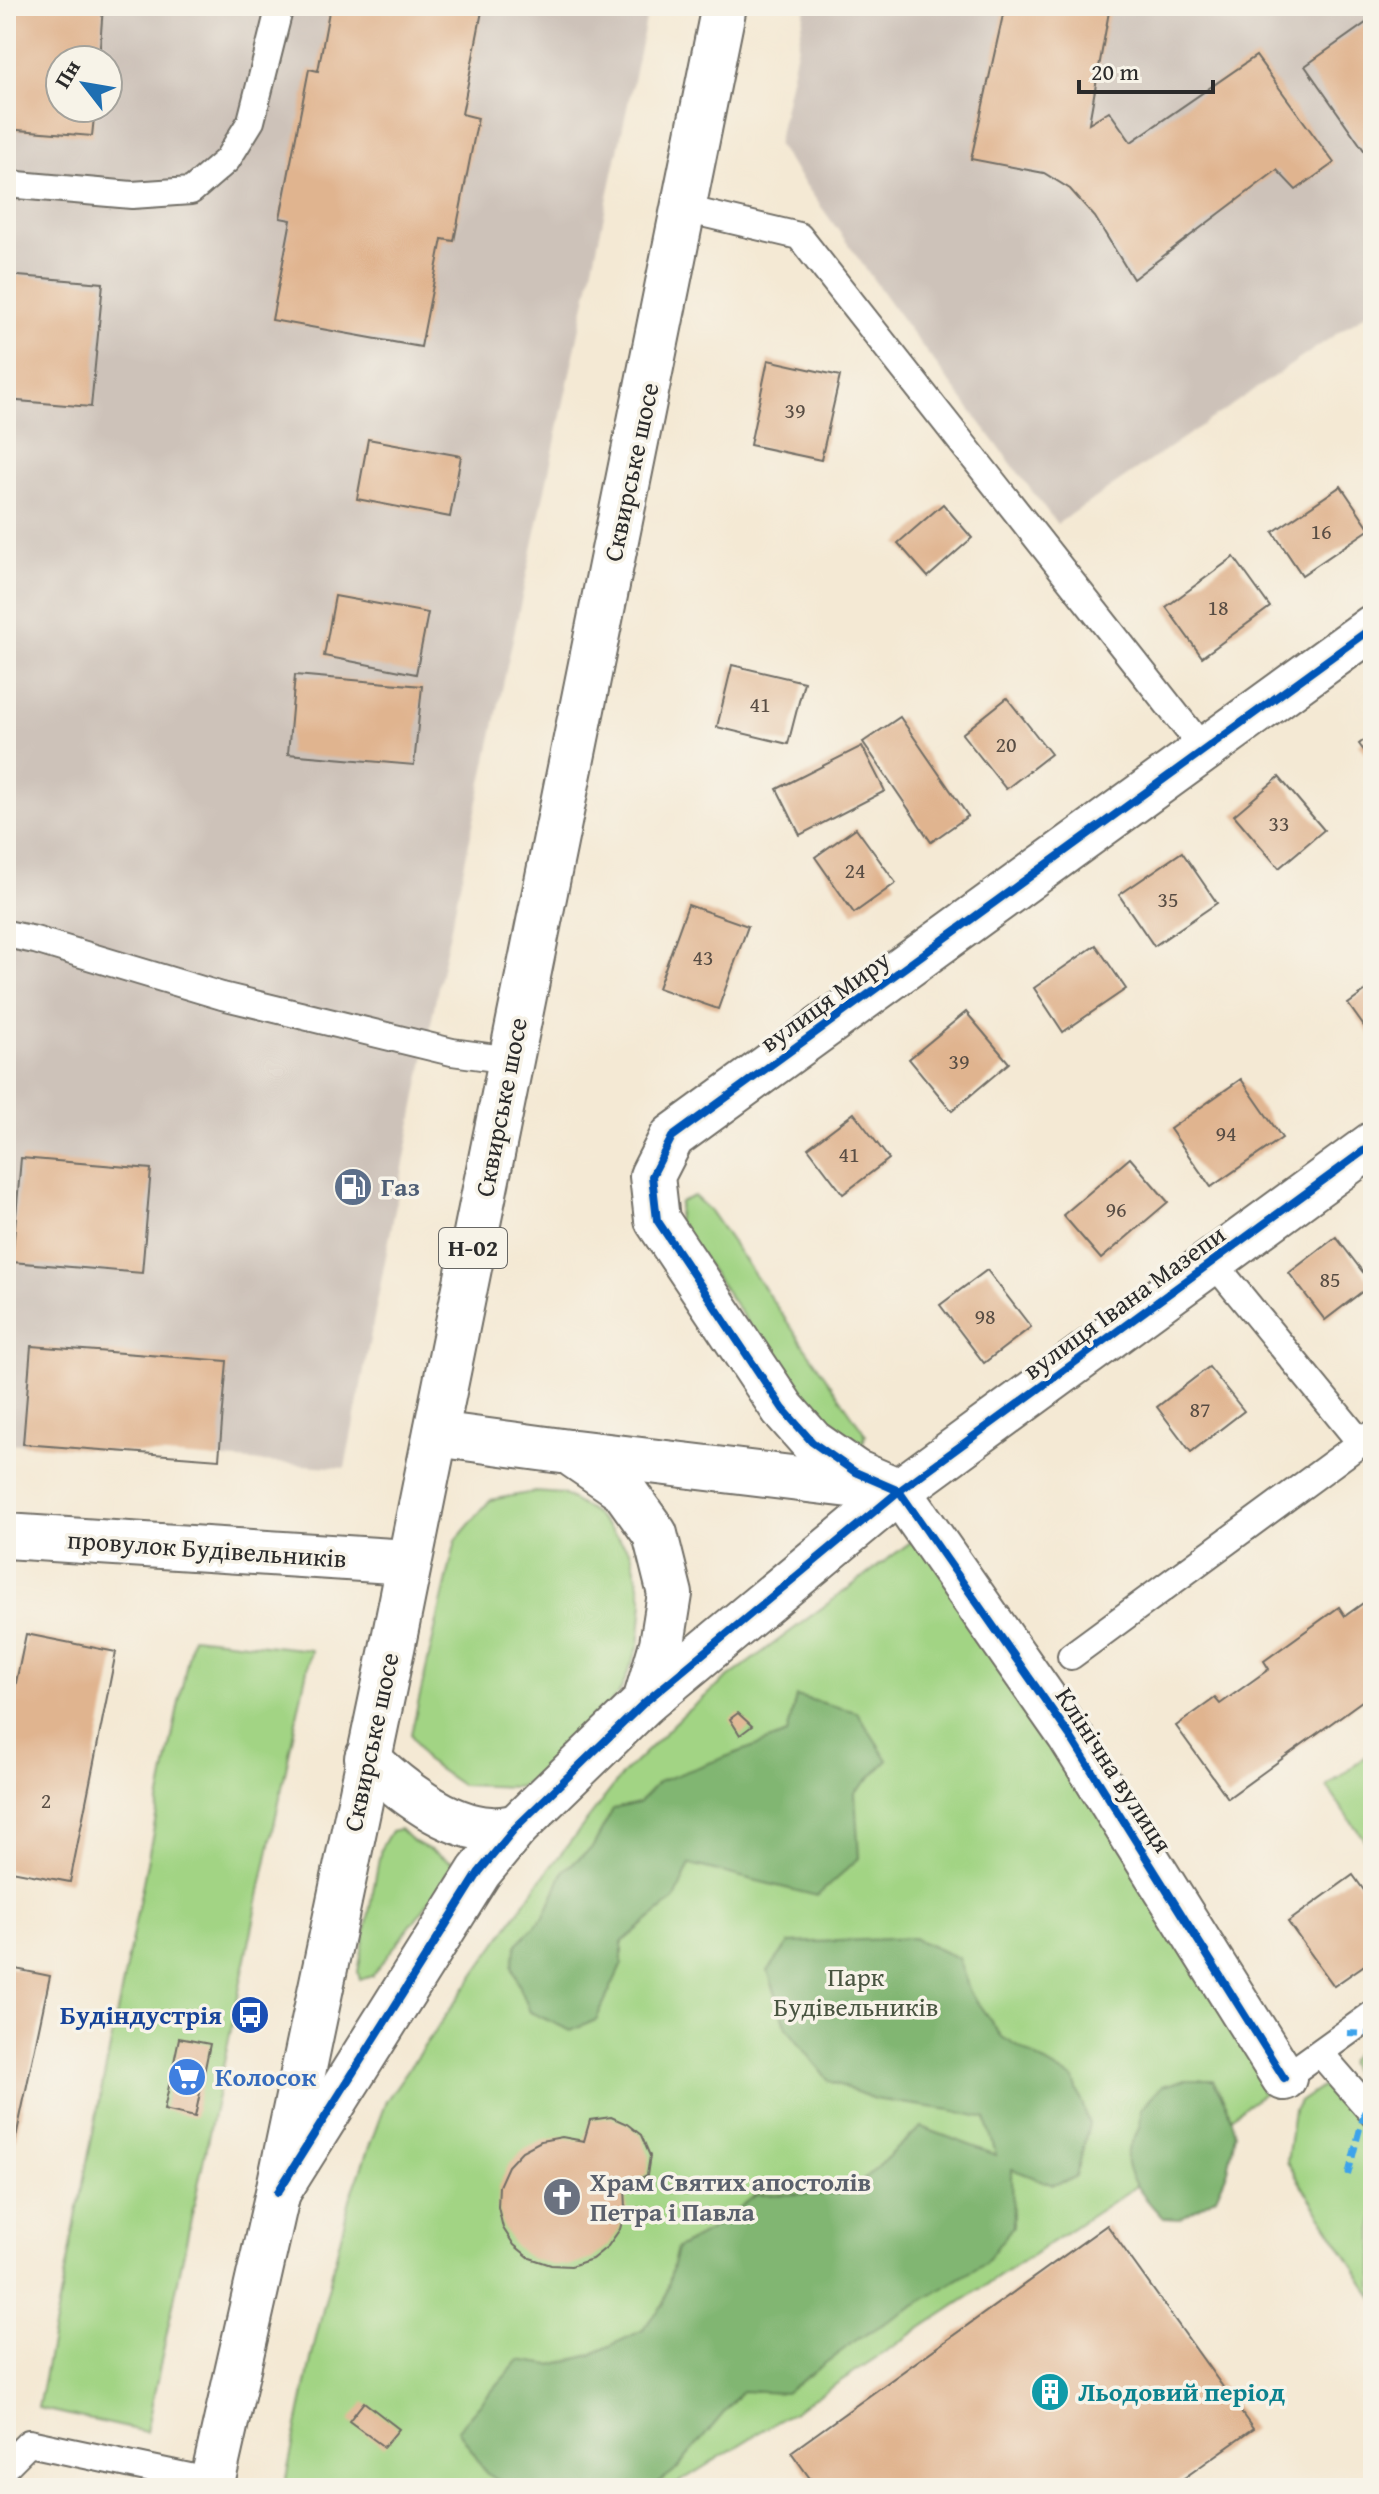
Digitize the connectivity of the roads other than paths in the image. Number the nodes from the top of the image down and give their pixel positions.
1 (280, 6) edge
2 (724, 6) edge
3 (6, 184) edge
4 (685, 209) junction
5 (1373, 627) edge
6 (1204, 750) junction
7 (6, 934) edge
8 (510, 1060) junction
9 (1373, 1144) edge
10 (1213, 1262) junction
11 (436, 1434) junction
12 (1367, 1438) edge
13 (569, 1452) junction
14 (899, 1491) junction
15 (6, 1536) edge
16 (408, 1562) junction
17 (1071, 1656) dead end
18 (645, 1702) junction
19 (367, 1758) junction
20 (516, 1827) junction
21 (1373, 2014) edge
22 (1320, 2053) junction
23 (1284, 2078) joint
24 (1373, 2114) edge
25 (278, 2192) junction
26 (6, 2466) edge
27 (212, 2485) edge

1 - 3 lane
2 - 4 street, Сквирське шосе / Н-02
4 - 6 lane
4 - 8 street, Сквирське шосе / Н-02
5 - 6 street, вулиця Миру
6 - 14 street, вулиця Миру
7 - 8 lane
8 - 11 street, Сквирське шосе / Н-02
9 - 10 street, вулиця Івана Мазепи
10 - 12 lane
10 - 14 street, вулиця Івана Мазепи
11 - 13 street
11 - 16 street, Сквирське шосе / Н-02
12 - 17 lane
13 - 14 street
13 - 18 street
14 - 18 street, вулиця Івана Мазепи
14 - 23 street, Клінічна вулиця
15 - 16 street, провулок Будівельників
16 - 19 street, Сквирське шосе / Н-02
18 - 20 street, вулиця Івана Мазепи
19 - 20 street
19 - 25 street, Сквирське шосе / Н-02
20 - 25 street, вулиця Івана Мазепи
21 - 22 lane
22 - 23 lane
22 - 24 lane
25 - 27 street, Сквирське шосе / Н-02
26 - 27 lane

